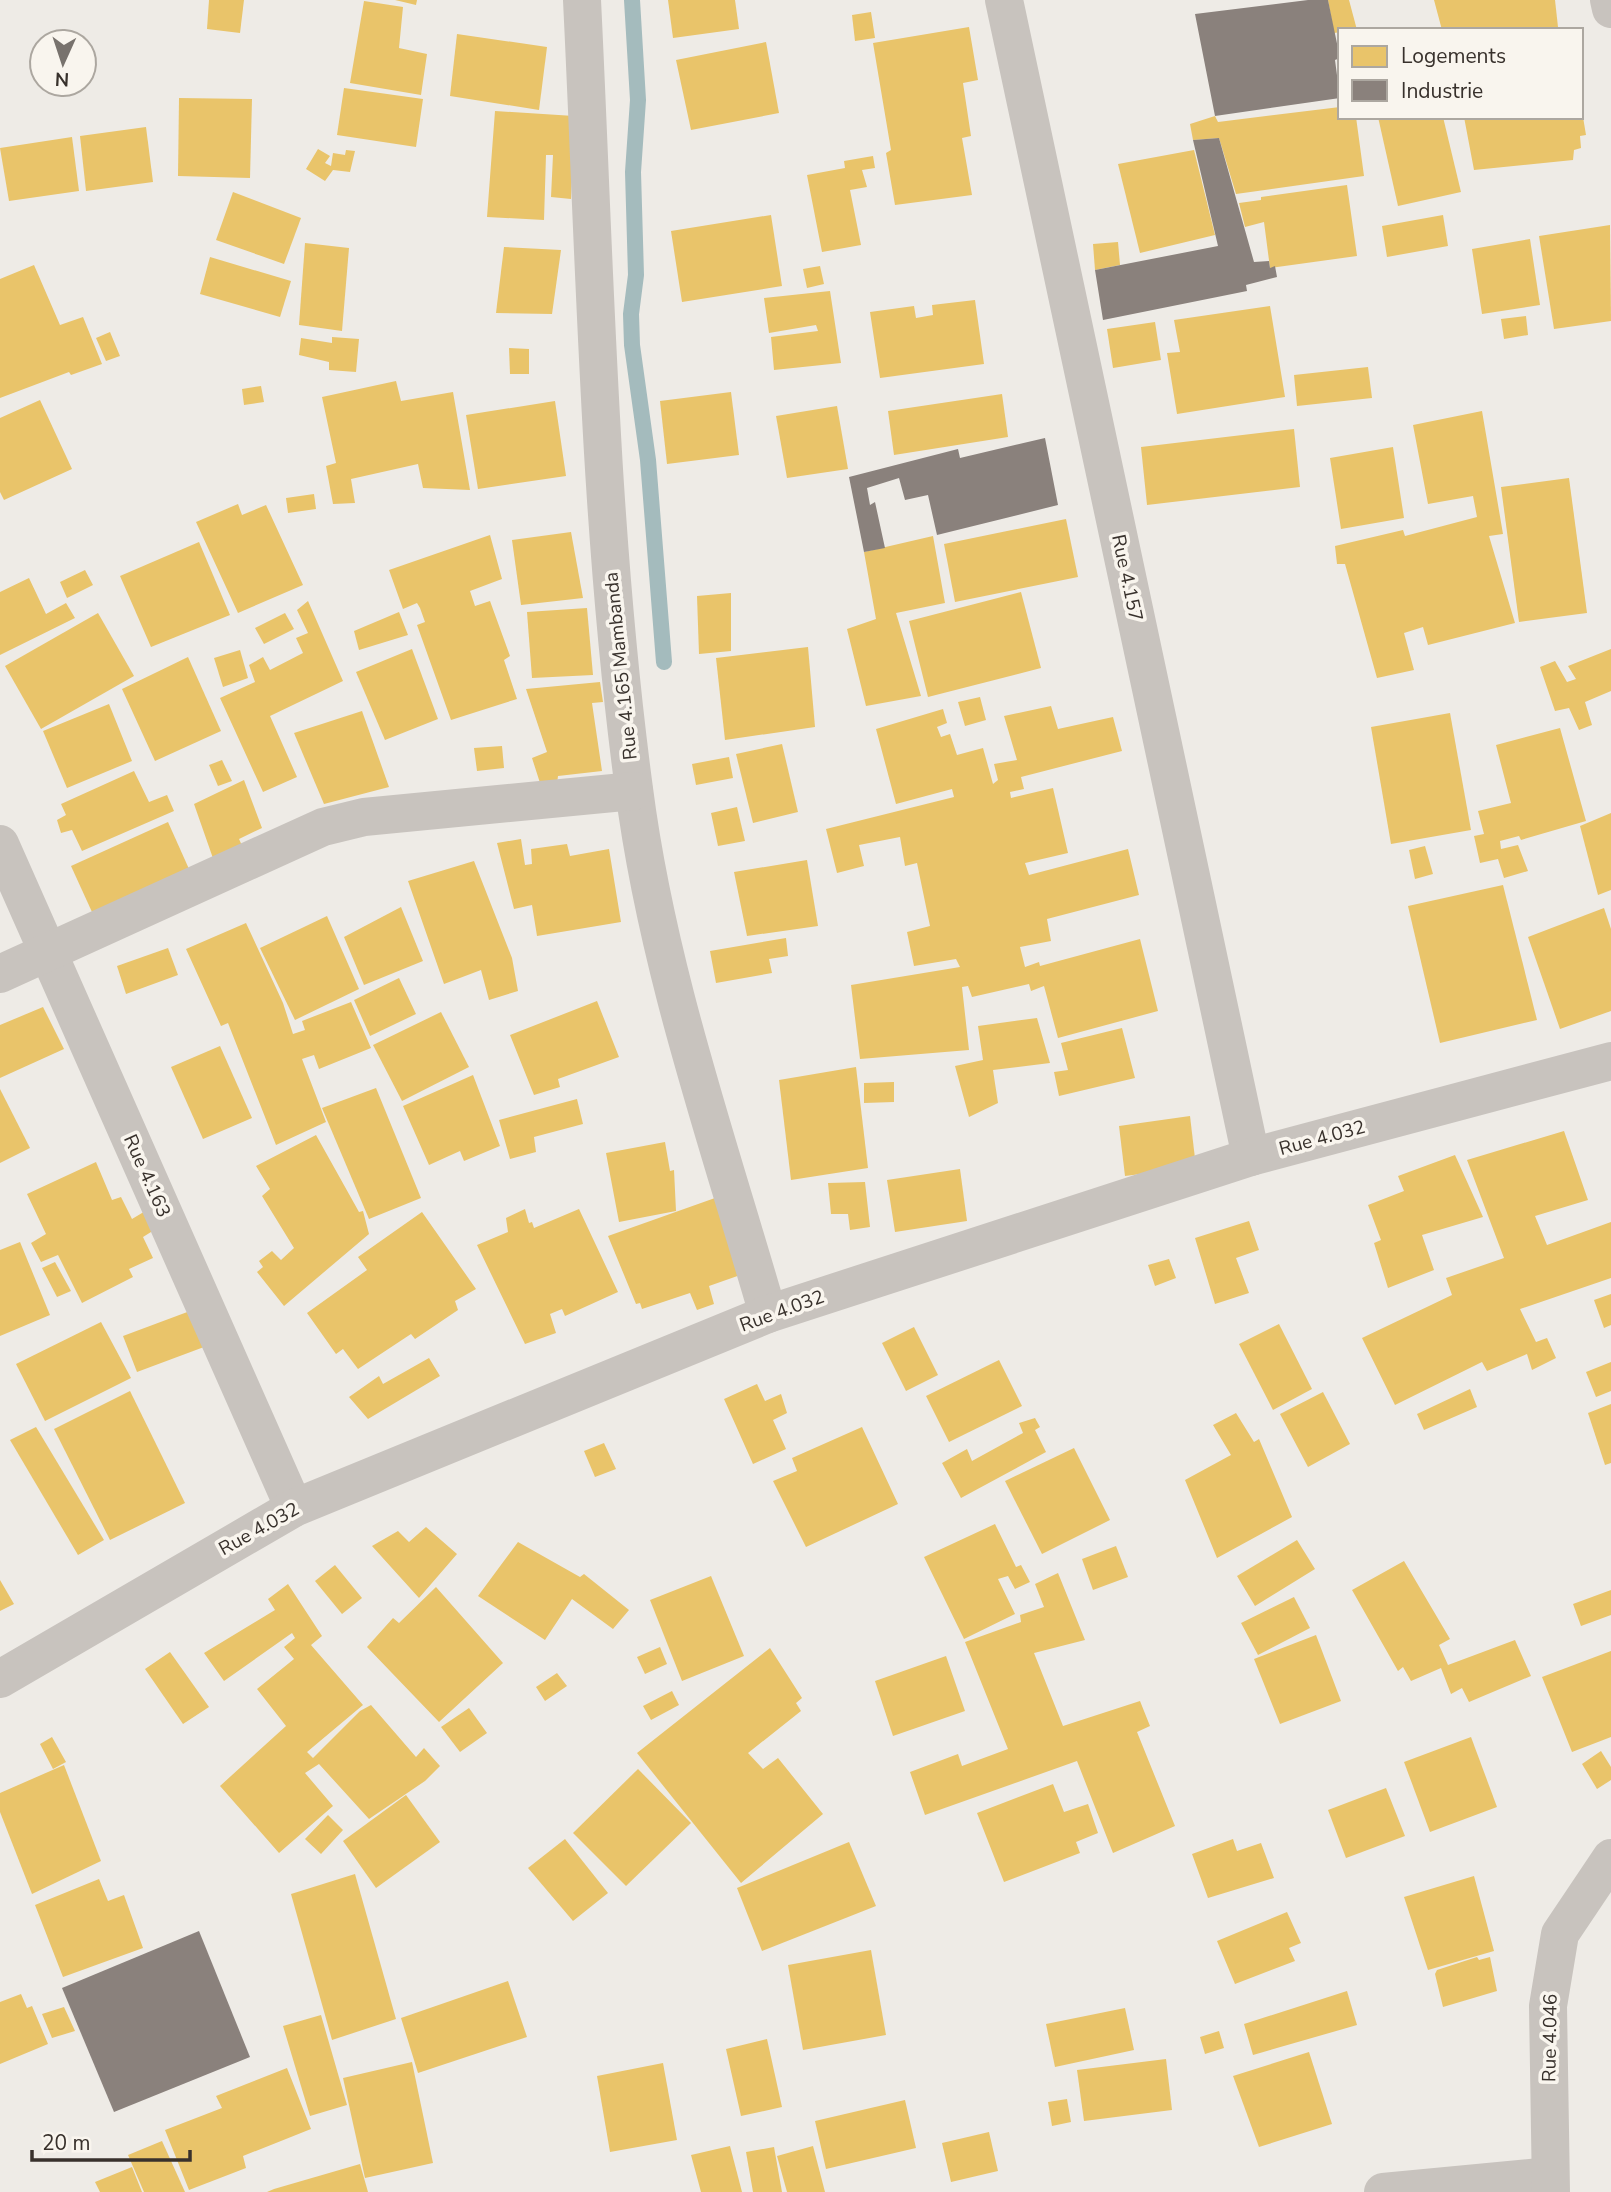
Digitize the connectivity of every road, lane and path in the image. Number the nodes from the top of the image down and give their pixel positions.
1 (582, 0) edge
2 (1004, 0) edge
3 (1609, 0) edge
4 (1611, 9) edge
5 (634, 791) junction
6 (0, 844) edge
7 (48, 953) junction
8 (0, 974) edge
9 (1611, 1061) edge
10 (1251, 1157) junction
11 (768, 1314) junction
12 (294, 1508) junction
13 (0, 1679) edge
14 (1611, 1858) edge
15 (1550, 2184) edge
16 (1383, 2192) edge

1 - 5 street, Rue 4.165 Mambanda
2 - 10 street, Rue 4.157
3 - 4 street
5 - 7 street
5 - 11 street, Rue 4.165 Mambanda
6 - 7 street, Rue 4.163
7 - 8 street
7 - 12 street, Rue 4.163
9 - 10 street, Rue 4.032
10 - 11 street, Rue 4.032
11 - 12 street, Rue 4.032
12 - 13 street, Rue 4.032
14 - 15 street, Rue 4.046
15 - 16 street

